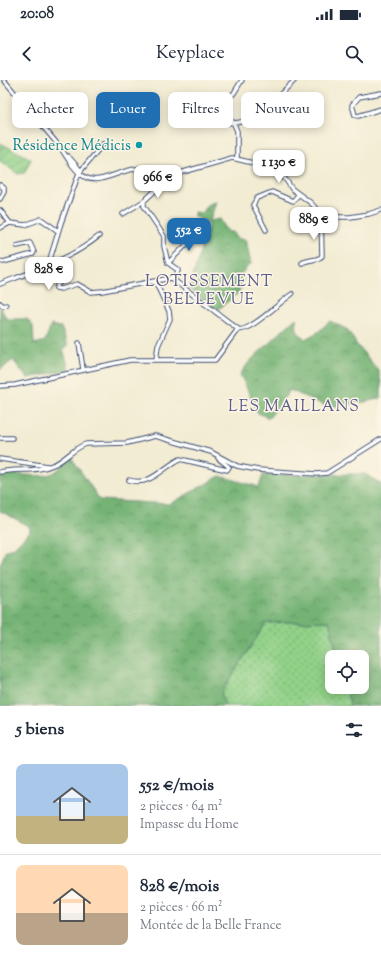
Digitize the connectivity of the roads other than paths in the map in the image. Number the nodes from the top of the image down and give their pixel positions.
1 (4, 80) edge
2 (242, 80) edge
3 (295, 80) edge
4 (381, 93) edge
5 (233, 94) edge
6 (381, 109) edge
7 (233, 122) joint
8 (103, 144) dead end
9 (237, 158) junction
10 (80, 172) junction
11 (0, 185) edge
12 (163, 185) junction
13 (299, 194) junction
14 (0, 200) edge
15 (144, 201) junction
16 (0, 210) edge
17 (381, 210) edge
18 (124, 214) dead end
19 (320, 214) junction
20 (10, 223) junction
21 (61, 223) junction
22 (52, 225) junction
23 (0, 228) edge
24 (189, 230) dead end
25 (266, 230) dead end
26 (58, 231) junction
27 (99, 236) dead end
28 (17, 246) dead end
29 (0, 261) edge
30 (168, 263) junction
31 (302, 263) dead end
32 (48, 265) junction
33 (171, 278) junction
34 (155, 281) junction
35 (0, 284) edge
36 (292, 294) dead end
37 (0, 303) edge
38 (6, 305) dead end
39 (238, 329) junction
40 (79, 343) dead end
41 (156, 360) junction
42 (84, 369) junction
43 (0, 386) edge
44 (0, 438) edge
45 (12, 438) dead end
46 (381, 439) edge
47 (205, 450) junction
48 (0, 460) edge
49 (49, 466) junction
50 (0, 472) edge
51 (128, 480) dead end

1 - 10 street
2 - 5 street
3 - 7 street
4 - 6 street
7 - 9 street
8 - 10 street
9 - 12 street
9 - 13 street
10 - 12 street
10 - 21 street
11 - 14 street
12 - 15 street
13 - 19 street
13 - 25 street
15 - 18 street
15 - 30 street
16 - 20 street
17 - 19 street
19 - 31 street
20 - 22 street
20 - 23 street
21 - 22 street
21 - 26 street
22 - 26 street
24 - 30 street
26 - 32 street
27 - 32 street
28 - 29 street
30 - 33 street
32 - 34 street
32 - 35 street
33 - 34 street
33 - 39 street
34 - 41 street
36 - 39 street
37 - 38 street
39 - 41 street
40 - 42 street
41 - 42 street
42 - 43 street
44 - 45 street
46 - 47 street
47 - 49 street
47 - 51 street
48 - 49 street
49 - 50 street

